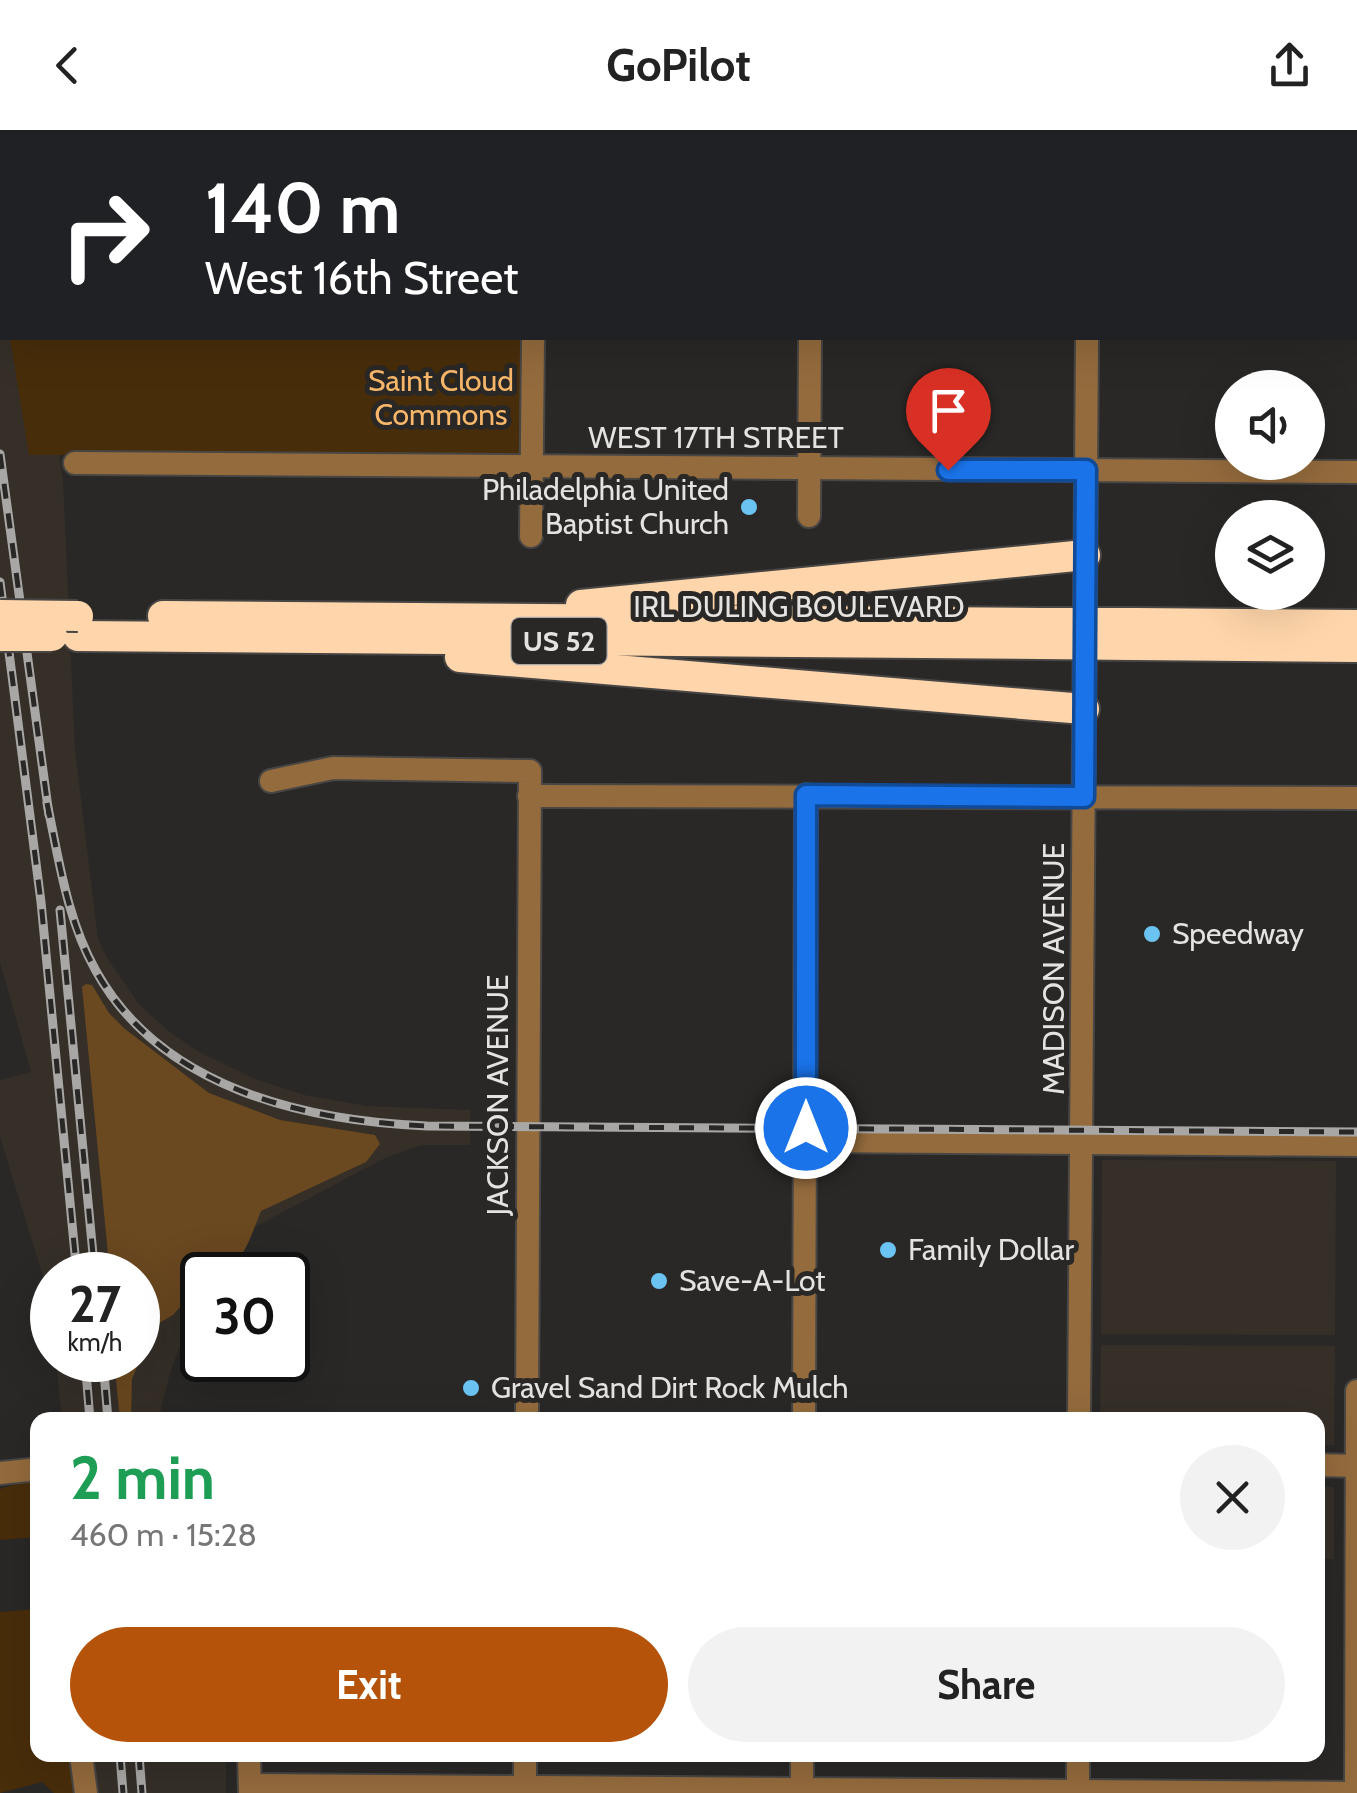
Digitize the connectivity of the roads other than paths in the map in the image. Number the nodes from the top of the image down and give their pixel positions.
1 (533, 340) edge
2 (810, 340) edge
3 (1087, 340) edge
4 (75, 463) dead end
5 (532, 468) junction
6 (810, 468) junction
7 (1086, 470) junction
8 (1357, 472) edge
9 (810, 516) dead end
10 (531, 536) dead end
11 (1085, 555) junction
12 (0, 615) edge
13 (500, 619) junction
14 (1357, 625) edge
15 (78, 626) junction
16 (1040, 634) junction
17 (0, 636) edge
18 (1295, 636) junction
19 (328, 639) junction
20 (1357, 647) edge
21 (1084, 710) junction
22 (271, 781) dead end
23 (806, 795) junction
24 (529, 796) junction
25 (1084, 797) junction
26 (1357, 798) edge
27 (806, 1141) junction
28 (1083, 1142) junction
29 (1357, 1145) edge
30 (1357, 1391) edge
31 (527, 1412) edge
32 (804, 1412) edge
33 (1078, 1412) edge
34 (1325, 1466) edge
35 (1357, 1466) edge
36 (82, 1762) edge
37 (249, 1762) edge
38 (525, 1762) edge
39 (802, 1762) edge
40 (1078, 1762) edge
41 (250, 1789) edge
42 (525, 1790) edge
43 (802, 1791) edge
44 (1078, 1792) edge
45 (86, 1793) edge
46 (1356, 1793) edge

1 - 5 street
2 - 6 street
3 - 7 street, MADISON AVENUE
4 - 5 street, WEST 17TH STREET
5 - 6 street, WEST 17TH STREET
5 - 10 street
6 - 7 street, WEST 17TH STREET
6 - 9 street
7 - 8 street, WEST 17TH STREET
7 - 11 street, MADISON AVENUE
11 - 13 highway
11 - 21 street, MADISON AVENUE
12 - 15 highway, IRL DULING BOULEVARD / US 52, bridge
13 - 15 highway, IRL DULING BOULEVARD / US 52
13 - 16 highway, IRL DULING BOULEVARD / US 52
14 - 18 highway, IRL DULING BOULEVARD / US 52
15 - 17 highway, IRL DULING BOULEVARD / US 52, bridge
15 - 19 highway, IRL DULING BOULEVARD / US 52
16 - 18 highway, IRL DULING BOULEVARD / US 52, bridge
16 - 19 highway, IRL DULING BOULEVARD / US 52
18 - 20 highway, IRL DULING BOULEVARD / US 52
19 - 21 highway
21 - 25 street, MADISON AVENUE
22 - 24 street, JACKSON AVENUE
23 - 24 street
23 - 25 street
23 - 27 street
24 - 31 street, JACKSON AVENUE
25 - 26 street
25 - 28 street, MADISON AVENUE
27 - 28 street
27 - 32 street
28 - 29 street
28 - 33 street, MADISON AVENUE
30 - 35 street
34 - 35 street
35 - 46 street
36 - 45 street
37 - 41 street
38 - 42 street
39 - 43 street
40 - 44 street
41 - 42 street
42 - 43 street
43 - 44 street
44 - 46 street

